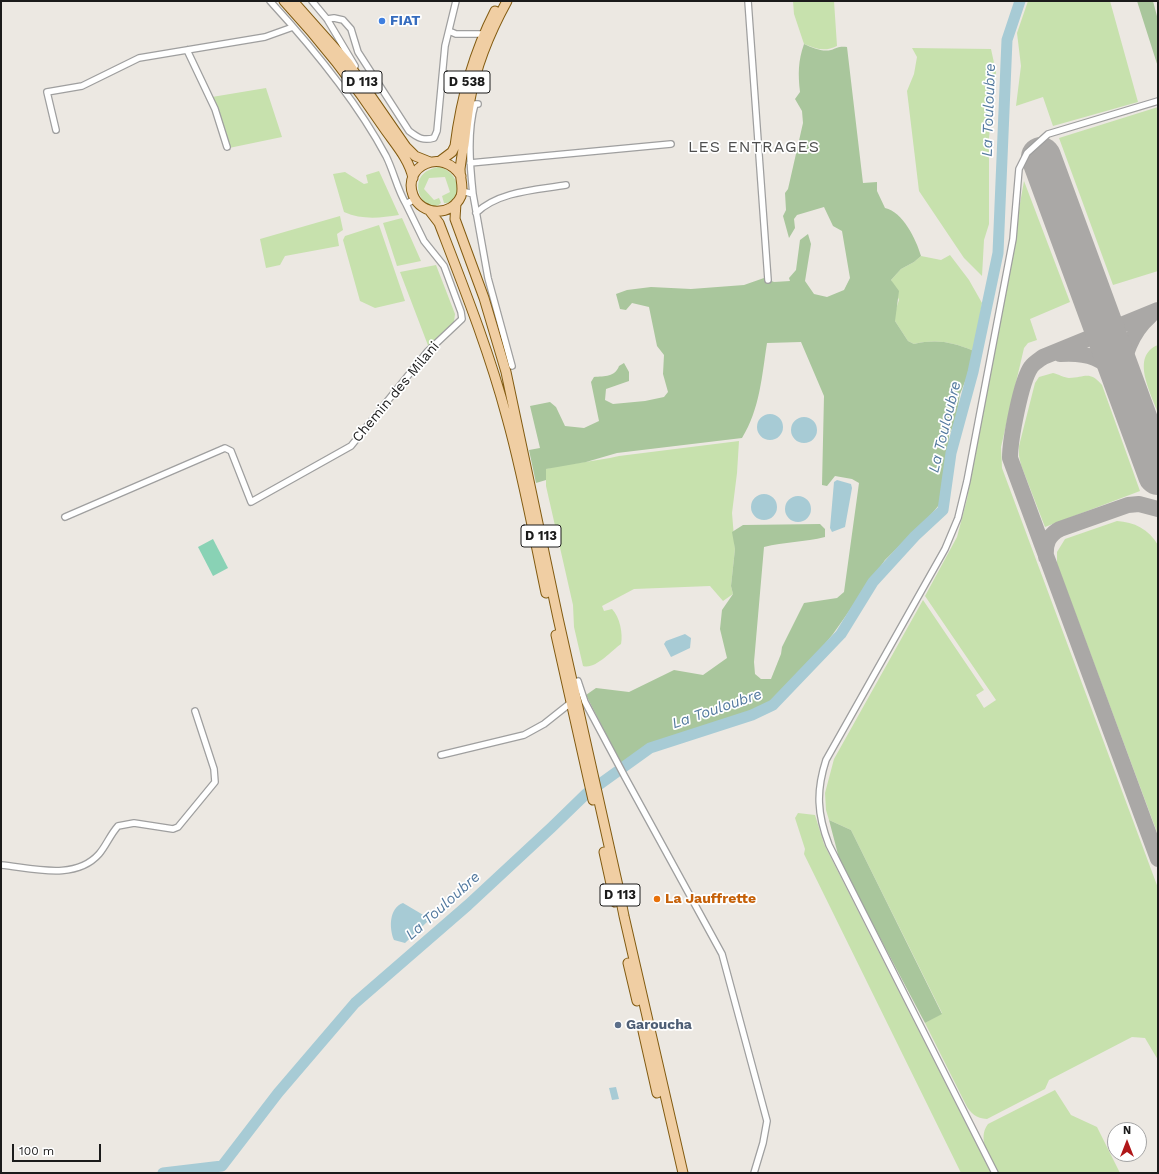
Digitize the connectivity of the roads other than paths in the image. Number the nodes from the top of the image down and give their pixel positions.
1 (270, 1) edge
2 (284, 1) edge
3 (293, 1) edge
4 (312, 1) edge
5 (456, 1) edge
6 (500, 1) edge
7 (507, 1) edge
8 (748, 1) edge
9 (327, 19) junction
10 (293, 27) junction
11 (449, 31) junction
12 (487, 34) junction
13 (187, 50) junction
14 (375, 100) junction
15 (1158, 100) edge
16 (478, 104) dead end
17 (56, 130) dead end
18 (670, 144) dead end
19 (227, 147) dead end
20 (440, 161) junction
21 (430, 162) junction
22 (470, 163) junction
23 (461, 176) junction
24 (413, 178) junction
25 (566, 185) dead end
26 (462, 190) junction
27 (473, 194) junction
28 (415, 199) junction
29 (456, 203) junction
30 (406, 204) junction
31 (429, 210) junction
32 (476, 213) junction
33 (768, 280) dead end
34 (512, 366) dead end
35 (65, 516) dead end
36 (570, 684) junction
37 (574, 701) junction
38 (195, 710) dead end
39 (441, 755) dead end
40 (596, 799) junction
41 (1, 865) edge
42 (676, 1173) edge
43 (683, 1173) edge
44 (754, 1173) edge
45 (995, 1173) edge

1 - 10 street
2 - 24 main road, D 113
3 - 14 main road, D 113
4 - 9 street
5 - 11 street
6 - 12 main road, D 538
7 - 12 main road, D 538
8 - 33 street
9 - 11 street
9 - 14 street
10 - 13 street
10 - 30 street
11 - 12 street
12 - 20 main road, D 538
12 - 23 main road, D 538
13 - 17 street
13 - 19 street
14 - 21 main road, D 113
15 - 45 street
16 - 22 street
18 - 22 street
20 - 21 main road
20 - 23 main road
21 - 24 main road
22 - 27 street
23 - 26 main road
24 - 28 main road
25 - 32 street
26 - 27 street
26 - 29 main road
27 - 32 street
28 - 30 street
28 - 31 main road
29 - 31 main road
29 - 36 main road, D 113
30 - 35 street, Chemin des Milani
31 - 36 main road, D 113
32 - 34 street
36 - 37 main road, D 113
36 - 44 street
37 - 39 street
37 - 40 main road, D 113
38 - 41 street
40 - 42 main road, D 113
40 - 43 main road, D 113

